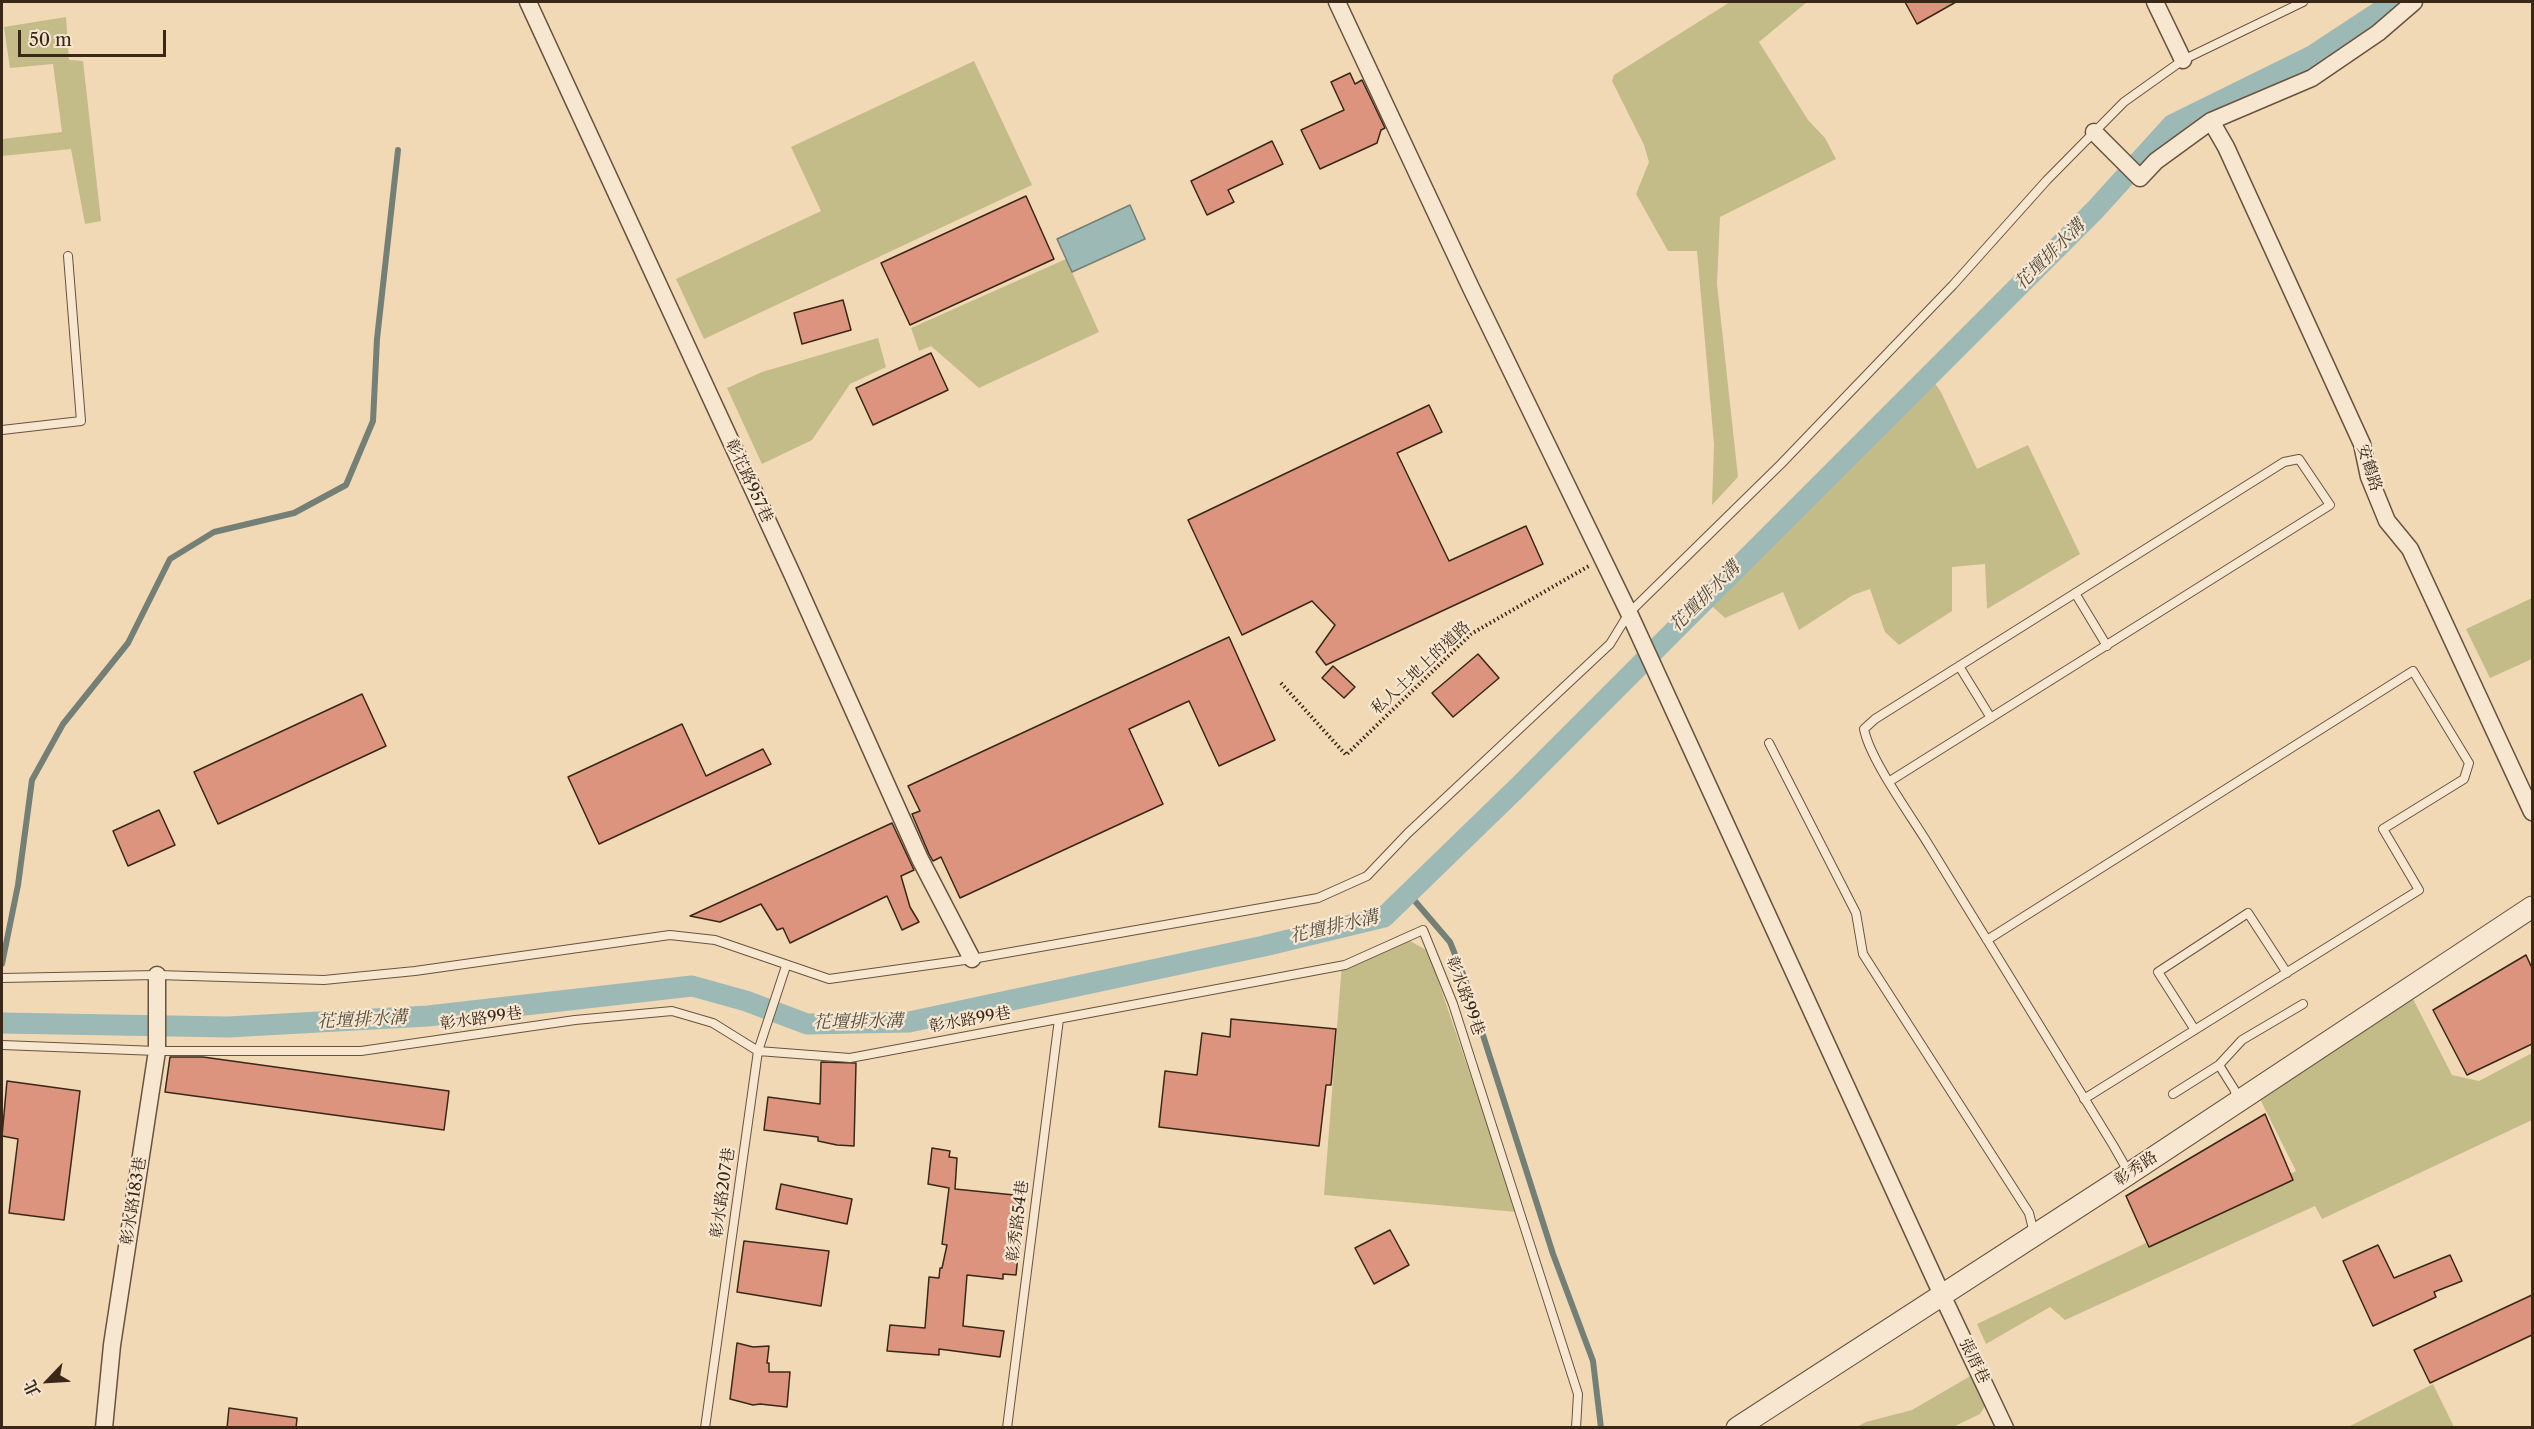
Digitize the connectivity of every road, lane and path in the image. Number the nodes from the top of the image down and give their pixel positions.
1 (528, 2) edge
2 (1337, 2) edge
3 (2155, 2) edge
4 (2303, 2) edge
5 (2414, 2) edge
6 (2182, 60) junction
7 (2211, 121) junction
8 (2094, 132) junction
9 (68, 256) dead end
10 (2, 430) edge
11 (1602, 558) junction
12 (2075, 593) junction
13 (1629, 613) junction
14 (2106, 646) junction
15 (1959, 666) junction
16 (1281, 683) dead end
17 (1991, 718) junction
18 (1769, 743) dead end
19 (1890, 781) junction
20 (2532, 812) edge
21 (2532, 907) edge
22 (1987, 940) junction
23 (972, 959) junction
24 (786, 966) junction
25 (2287, 973) junction
26 (2, 978) edge
27 (157, 979) junction
28 (2303, 1004) dead end
29 (1059, 1019) junction
30 (2195, 1030) junction
31 (2, 1045) edge
32 (157, 1050) junction
33 (758, 1051) junction
34 (2219, 1065) junction
35 (2173, 1095) dead end
36 (2084, 1099) junction
37 (2239, 1102) junction
38 (2129, 1173) junction
39 (2035, 1236) junction
40 (1942, 1295) junction
41 (104, 1428) edge
42 (705, 1428) edge
43 (1007, 1428) edge
44 (1576, 1428) edge
45 (1737, 1428) edge
46 (2005, 1428) edge

1 - 23 street, 彰花路957巷
2 - 11 street, 張厝巷
3 - 6 street
4 - 6 lane
5 - 7 street
6 - 8 lane
7 - 8 street
7 - 20 street, 安鶴路
8 - 13 lane
9 - 10 lane
11 - 13 street, 張厝巷
11 - 16 path, 私人土地上的道路
12 - 14 lane
12 - 14 lane
12 - 15 lane
13 - 23 lane
13 - 40 street, 張厝巷
14 - 17 lane
15 - 17 lane
15 - 19 lane
17 - 19 lane
18 - 39 lane
19 - 22 lane
21 - 37 street, 彰秀路
22 - 25 lane
22 - 36 lane
23 - 24 lane
24 - 27 lane
24 - 33 lane, 彰水路207巷
25 - 30 lane
25 - 30 lane
26 - 27 lane
27 - 32 street, 彰水路183巷
28 - 34 lane
29 - 33 lane, 彰水路99巷
29 - 43 lane, 彰秀路54巷
29 - 44 lane, 彰水路99巷
30 - 36 lane
31 - 32 lane, 彰水路99巷
32 - 33 lane, 彰水路99巷
32 - 41 street, 彰水路183巷
33 - 42 lane, 彰水路207巷
34 - 35 lane
34 - 37 lane
36 - 38 lane
37 - 38 street, 彰秀路
38 - 39 street, 彰秀路
39 - 40 street, 彰秀路
40 - 45 street, 彰秀路
40 - 46 street, 張厝巷

